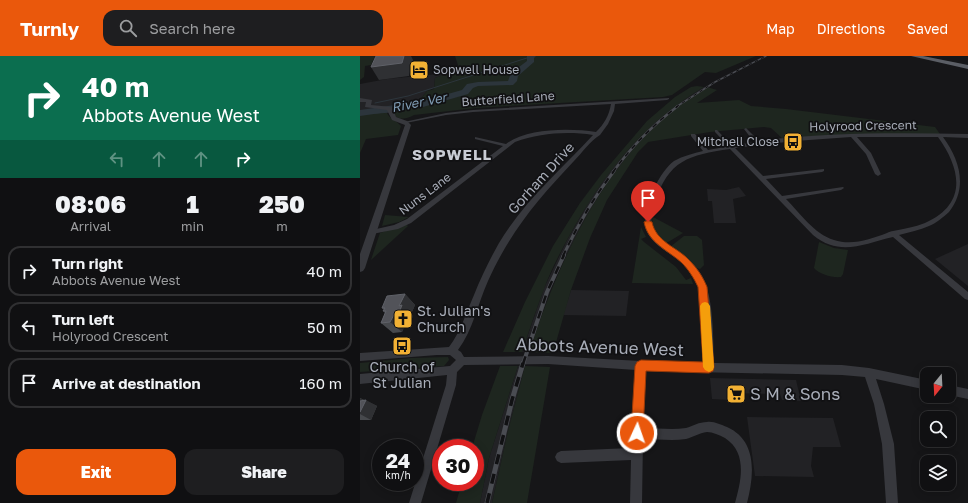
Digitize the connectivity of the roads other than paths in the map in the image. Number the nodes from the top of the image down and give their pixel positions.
1 (914, 56) edge
2 (928, 56) edge
3 (968, 66) edge
4 (667, 98) dead end
5 (360, 100) edge
6 (613, 102) junction
7 (406, 122) junction
8 (746, 128) dead end
9 (716, 131) dead end
10 (598, 134) junction
11 (693, 135) dead end
12 (853, 136) junction
13 (940, 136) junction
14 (968, 136) edge
15 (477, 138) dead end
16 (758, 143) junction
17 (506, 146) junction
18 (731, 147) junction
19 (707, 152) junction
20 (822, 170) dead end
21 (878, 174) dead end
22 (966, 174) dead end
23 (761, 178) junction
24 (841, 188) dead end
25 (964, 195) dead end
26 (780, 198) junction
27 (372, 232) junction
28 (894, 234) junction
29 (360, 268) edge
30 (968, 297) edge
31 (451, 351) junction
32 (360, 357) edge
33 (462, 360) junction
34 (641, 366) junction
35 (709, 367) junction
36 (452, 370) junction
37 (869, 373) junction
38 (360, 379) edge
39 (920, 384) edge
40 (956, 391) edge
41 (968, 394) edge
42 (637, 433) junction
43 (637, 454) junction
44 (560, 457) dead end
45 (415, 503) edge
46 (636, 503) edge
47 (741, 503) edge
48 (892, 503) edge

1 - 3 highway
2 - 3 highway
4 - 6 street, Butterfield Lane
5 - 7 street
6 - 7 street, Butterfield Lane
6 - 10 street, Gorham Drive
7 - 27 street
8 - 16 street
9 - 18 street
10 - 17 street, Nuns Lane
10 - 31 street, Gorham Drive
11 - 19 street
12 - 13 street, Holyrood Crescent
12 - 16 street, Holyrood Crescent
12 - 21 street
13 - 14 street, Holyrood Crescent
13 - 22 street
15 - 17 street
16 - 18 street, Holyrood Crescent
17 - 27 street, Nuns Lane
18 - 19 street, Holyrood Crescent
18 - 23 street
19 - 35 street, Holyrood Crescent
20 - 23 street
23 - 26 street
24 - 26 street
25 - 28 street
26 - 28 street
27 - 29 street
28 - 30 street
31 - 32 street
31 - 33 street
33 - 34 street, Abbots Avenue West
33 - 36 street
34 - 35 street, Abbots Avenue West
34 - 42 street
35 - 37 street, Abbots Avenue West
36 - 38 street
36 - 45 street
37 - 39 street, Abbots Avenue West
37 - 48 street
40 - 41 street
42 - 43 street
42 - 47 street
43 - 44 street
43 - 46 street

